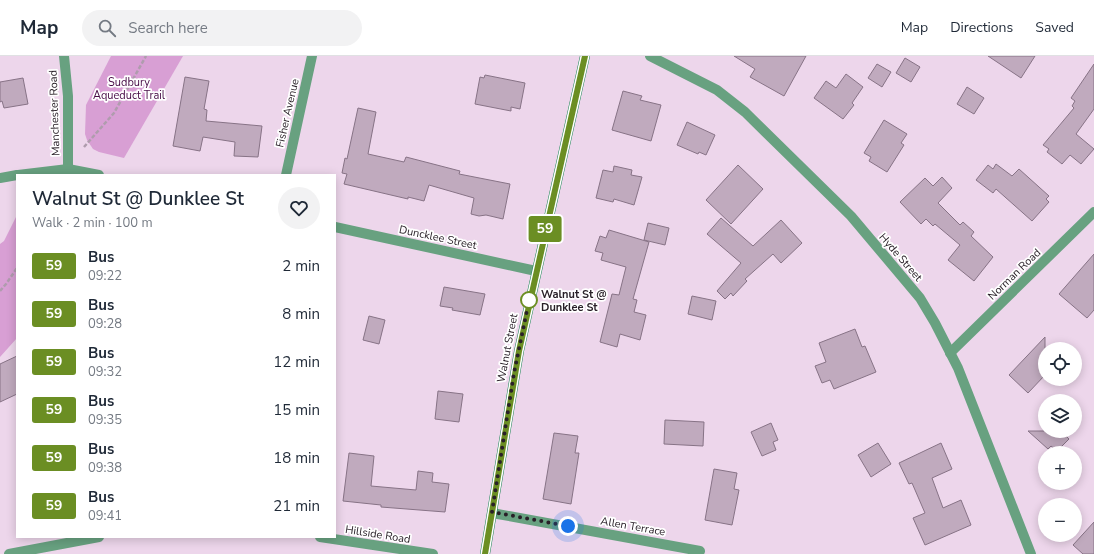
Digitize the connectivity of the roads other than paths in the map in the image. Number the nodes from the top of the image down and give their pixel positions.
1 (64, 56) edge
2 (312, 56) edge
3 (585, 56) edge
4 (650, 56) edge
5 (71, 170) junction
6 (29, 174) edge
7 (93, 174) edge
8 (286, 174) edge
9 (16, 175) edge
10 (0, 178) edge
11 (1094, 212) edge
12 (336, 227) edge
13 (536, 271) junction
14 (950, 354) junction
15 (492, 512) junction
16 (94, 538) edge
17 (327, 538) edge
18 (38, 551) edge
19 (700, 551) dead end
20 (9, 554) edge
21 (433, 554) edge
22 (485, 554) edge
23 (1031, 554) edge

1 - 5 street, Manchester Road
2 - 8 street, Fisher Avenue
3 - 13 main road, Walnut Street
4 - 14 street, Hyde Street
5 - 6 street
5 - 7 street
9 - 10 street
11 - 14 street, Norman Road
12 - 13 street, Duncklee Street
13 - 15 main road, Walnut Street
14 - 23 street, Hyde Street
15 - 19 street, Allen Terrace
15 - 22 main road, Walnut Street
16 - 18 street
17 - 21 street, Hillside Road
18 - 20 street

